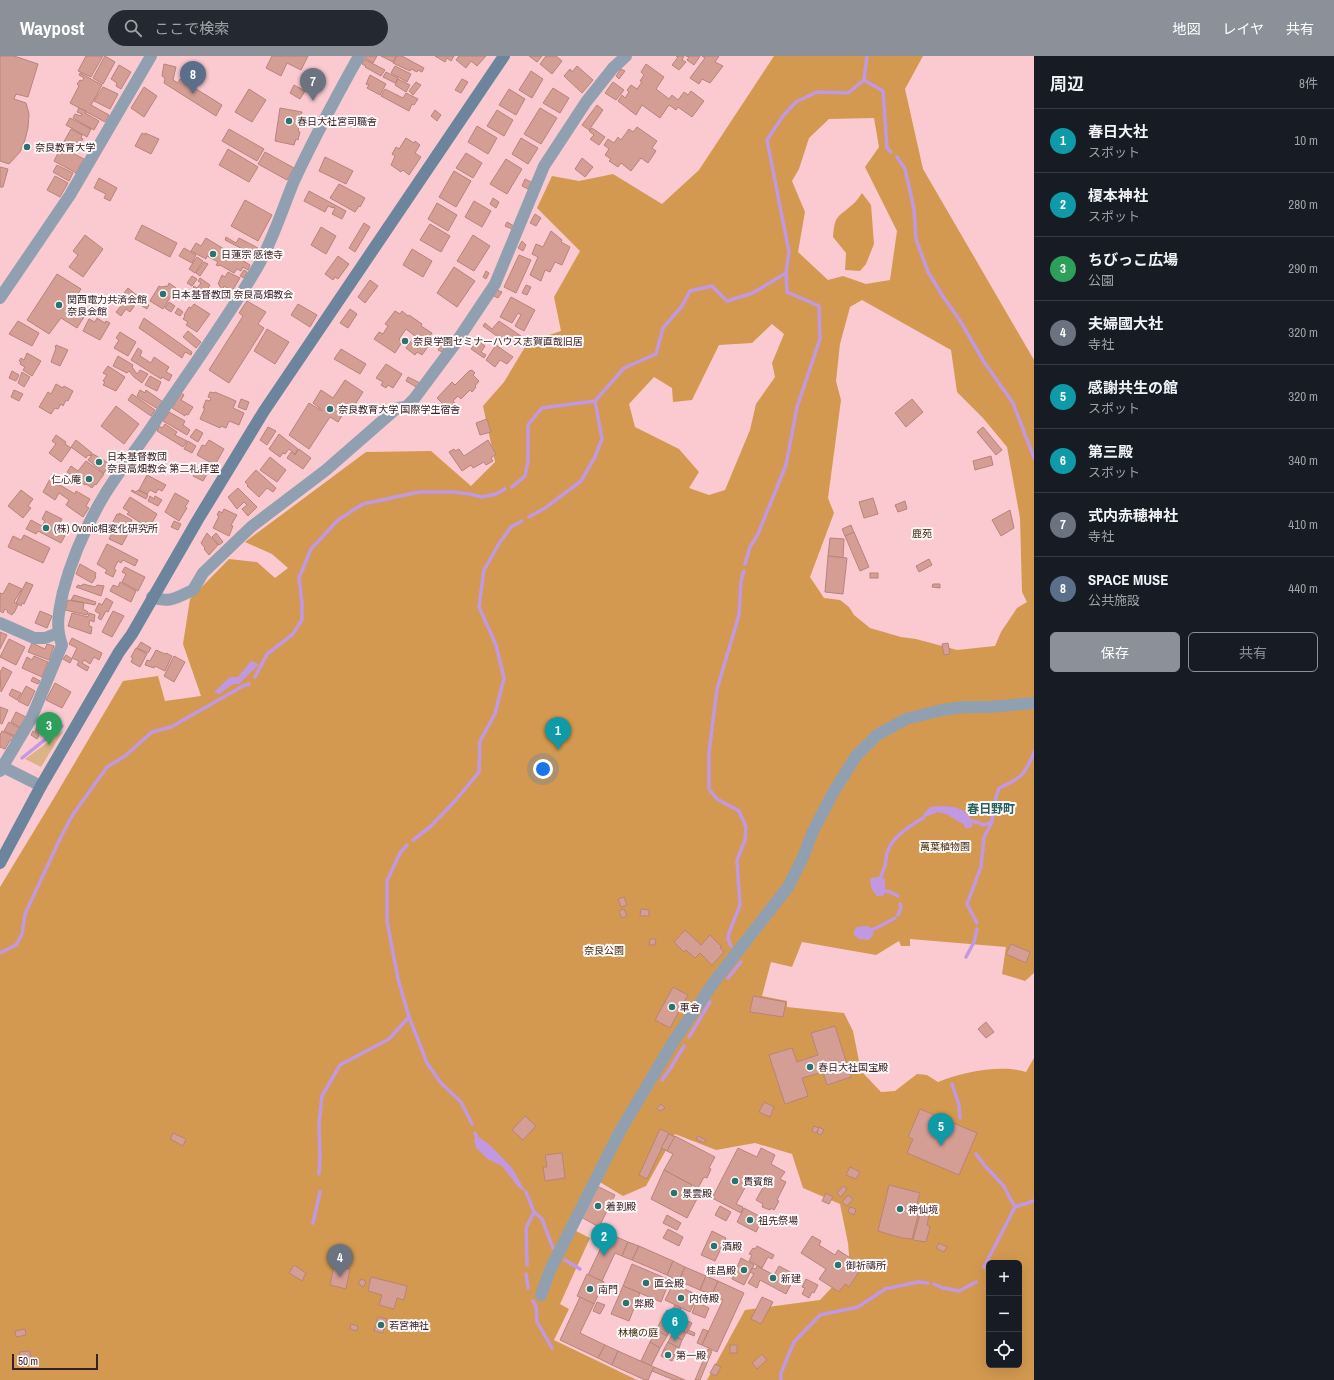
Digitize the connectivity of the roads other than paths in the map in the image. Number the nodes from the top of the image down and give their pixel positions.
1 (151, 56) edge
2 (359, 56) edge
3 (504, 56) edge
4 (626, 56) edge
5 (0, 298) edge
6 (152, 597) junction
7 (0, 623) edge
8 (58, 633) junction
9 (1034, 703) edge
10 (1, 769) edge
11 (41, 786) junction
12 (0, 863) edge
13 (541, 1295) dead end

1 - 5 street
2 - 8 street
3 - 6 street
4 - 6 street
6 - 11 street
7 - 8 street
8 - 10 street
9 - 13 street
10 - 11 street
11 - 12 street

